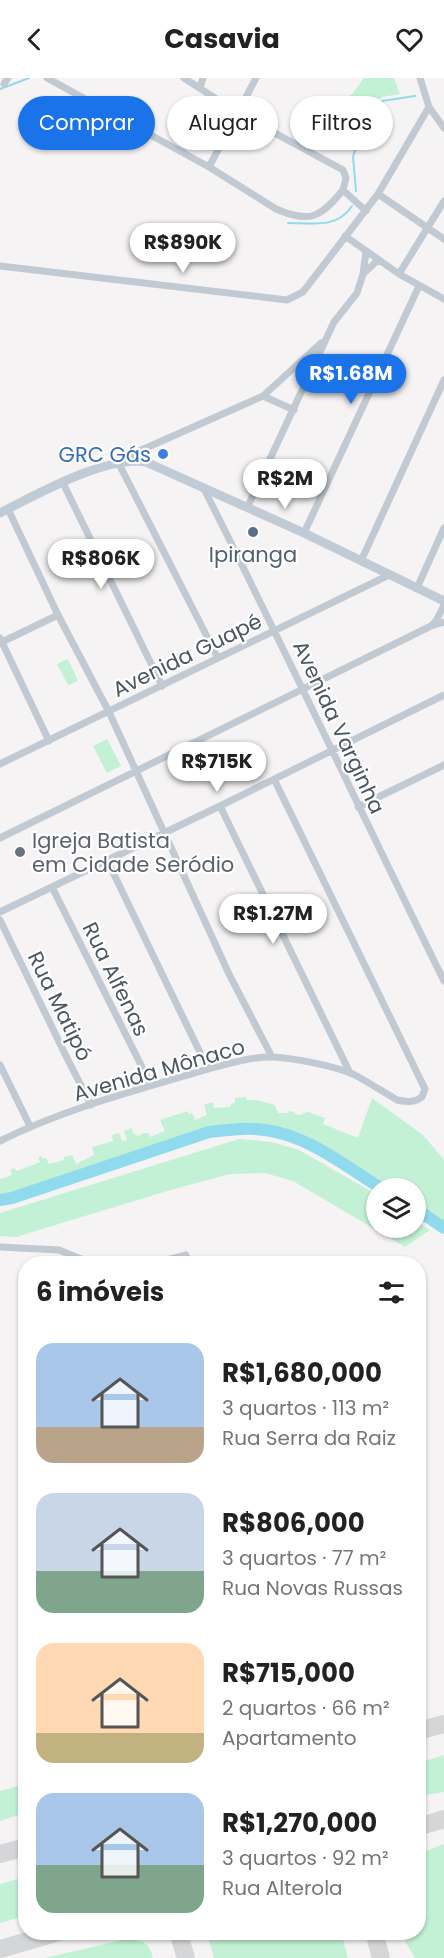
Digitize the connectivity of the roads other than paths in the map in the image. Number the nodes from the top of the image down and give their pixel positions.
1 (47, 78) edge
2 (183, 78) edge
3 (203, 78) edge
4 (256, 78) edge
5 (429, 78) edge
6 (421, 80) edge
7 (200, 88) junction
8 (212, 96) edge
9 (247, 96) edge
10 (429, 107) junction
11 (444, 128) edge
12 (278, 135) edge
13 (218, 150) edge
14 (209, 167) junction
15 (343, 190) junction
16 (378, 194) junction
17 (444, 201) edge
18 (366, 211) junction
19 (427, 228) junction
20 (345, 236) junction
21 (444, 239) edge
22 (366, 252) junction
23 (378, 260) junction
24 (0, 266) edge
25 (363, 274) junction
26 (399, 274) junction
27 (419, 286) junction
28 (444, 298) edge
29 (325, 340) junction
30 (444, 380) edge
31 (263, 396) junction
32 (294, 410) junction
33 (122, 462) junction
34 (63, 483) junction
35 (203, 487) junction
36 (247, 508) junction
37 (4, 511) edge
38 (444, 528) edge
39 (304, 533) junction
40 (361, 561) junction
41 (389, 575) junction
42 (417, 588) junction
43 (444, 603) edge
44 (58, 615) junction
45 (444, 622) edge
46 (431, 626) junction
47 (274, 631) junction
48 (1, 640) edge
49 (218, 658) junction
50 (162, 686) junction
51 (303, 689) junction
52 (444, 695) edge
53 (109, 712) junction
54 (49, 741) junction
55 (332, 751) junction
56 (0, 764) edge
57 (444, 765) edge
58 (135, 771) junction
59 (274, 779) junction
60 (220, 806) junction
61 (358, 807) junction
62 (164, 833) junction
63 (0, 838) edge
64 (107, 860) junction
65 (52, 887) junction
66 (0, 912) edge
67 (0, 920) edge
68 (444, 981) edge
69 (272, 1057) junction
70 (0, 1065) edge
71 (208, 1069) junction
72 (350, 1073) junction
73 (151, 1086) junction
74 (91, 1105) junction
75 (30, 1126) junction
76 (0, 1141) edge
77 (0, 1247) edge
78 (74, 1256) edge

1 - 14 street
2 - 7 street
3 - 7 street
4 - 9 street
5 - 6 street
6 - 10 street
7 - 8 street
10 - 11 street
10 - 16 street
12 - 15 street
13 - 14 street
14 - 15 street
15 - 18 street
16 - 18 street
16 - 19 street
17 - 19 street
18 - 20 street
19 - 21 street
19 - 26 street
20 - 22 street
20 - 24 street
22 - 23 street
22 - 25 street
23 - 25 street
23 - 26 street
25 - 29 street
26 - 27 street
27 - 28 street
27 - 39 street
29 - 31 street
29 - 32 street
30 - 40 street
31 - 32 street
31 - 33 street
32 - 36 street
33 - 34 main road
33 - 35 main road
33 - 49 street
34 - 37 main road
34 - 50 street
35 - 36 main road
35 - 47 street, Avenida Varginha
36 - 39 main road
37 - 44 street
38 - 42 street
39 - 40 main road
40 - 41 main road
41 - 42 main road
41 - 47 street, Avenida Guapé
42 - 43 main road
43 - 46 street
44 - 48 street
44 - 53 street
45 - 46 street
46 - 51 street
47 - 49 street, Avenida Guapé
47 - 51 street, Avenida Varginha
48 - 54 street
49 - 50 street, Avenida Guapé
50 - 53 street, Avenida Guapé
51 - 55 street, Avenida Varginha
51 - 58 street
52 - 55 street
53 - 54 street, Avenida Guapé
53 - 58 street
54 - 56 street, Avenida Guapé
55 - 59 street
55 - 61 street, Avenida Varginha
57 - 61 street
58 - 62 street
58 - 63 street
59 - 60 street
59 - 72 street, Avenida Mônaco
60 - 62 street
60 - 72 street
61 - 68 street, Avenida Varginha
62 - 64 street
62 - 69 street
64 - 65 street
64 - 71 street
65 - 66 street
65 - 73 street, Rua Alfenas
67 - 74 street, Rua Matipó
69 - 71 street, Avenida Mônaco
69 - 72 street, Avenida Mônaco
70 - 75 street
71 - 73 street, Avenida Mônaco
73 - 74 street, Avenida Mônaco
74 - 75 street, Avenida Mônaco
75 - 76 street, Avenida Mônaco
77 - 78 street

